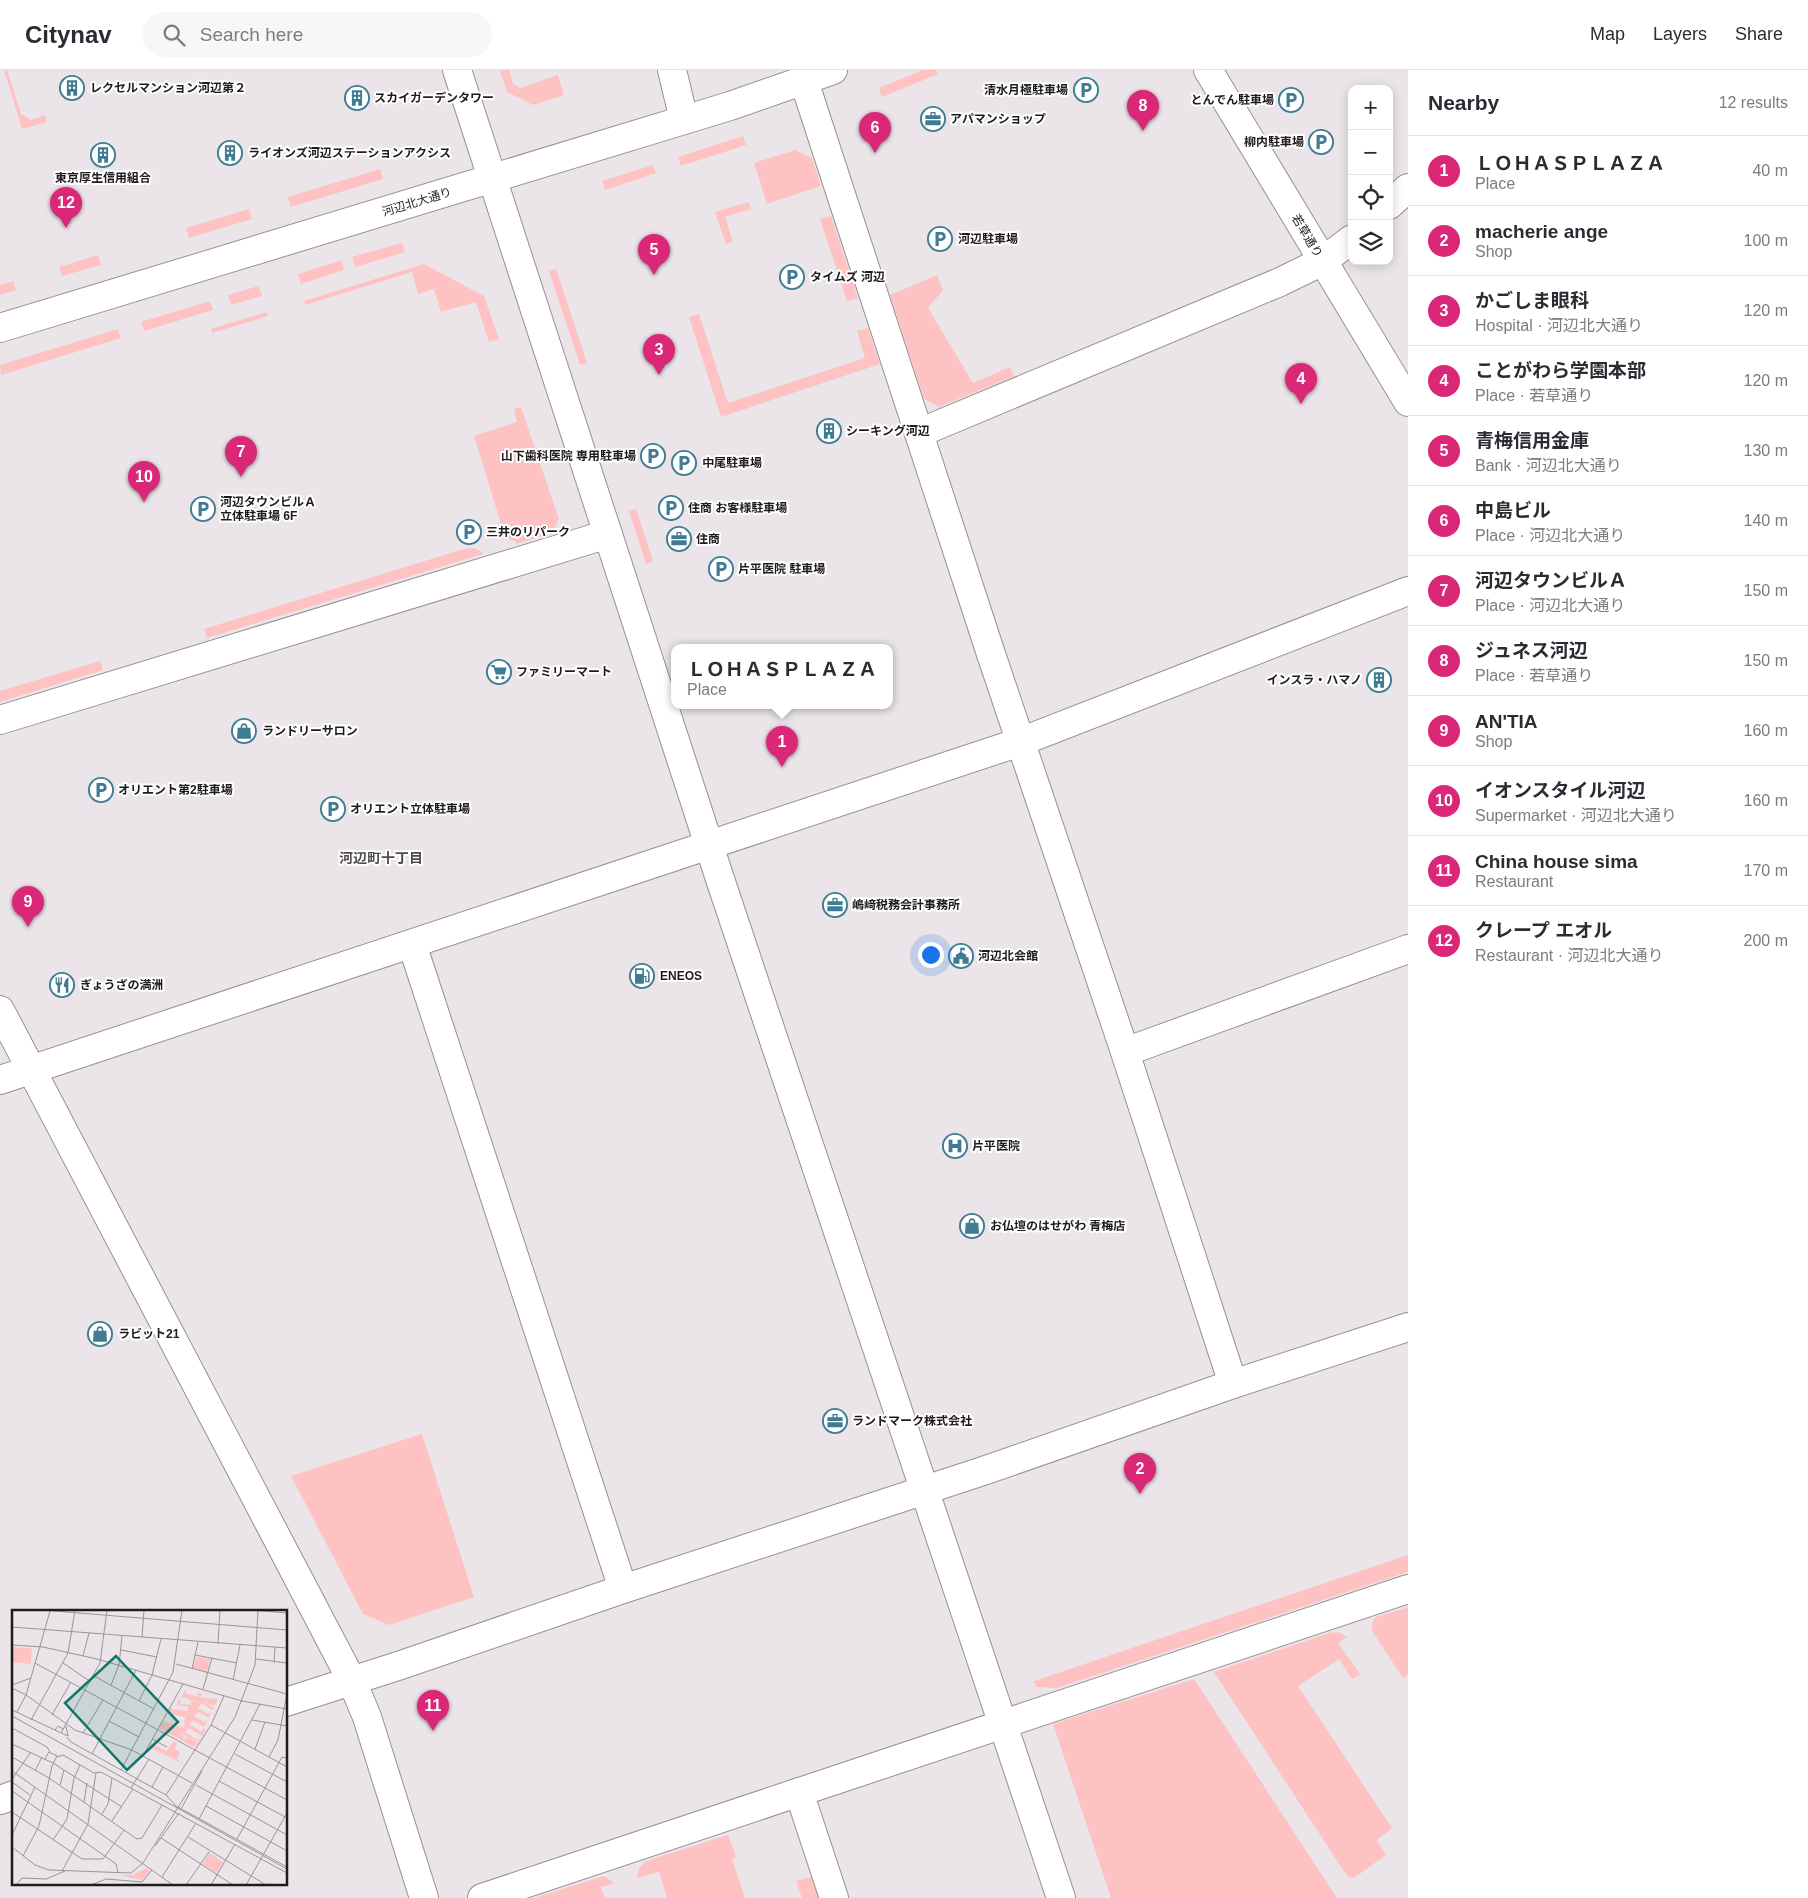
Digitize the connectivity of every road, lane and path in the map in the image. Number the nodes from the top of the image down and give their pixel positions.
1 (457, 70) edge
2 (672, 70) edge
3 (833, 70) edge
4 (1208, 70) edge
5 (804, 80) junction
6 (684, 120) junction
7 (492, 179) junction
8 (1408, 188) edge
9 (1393, 201) edge
10 (1348, 242) edge
11 (1323, 262) junction
12 (0, 328) edge
13 (1408, 402) edge
14 (919, 433) junction
15 (608, 534) junction
16 (1408, 591) edge
17 (0, 720) edge
18 (1020, 742) junction
19 (710, 846) junction
20 (412, 944) junction
21 (1408, 949) edge
22 (0, 1010) edge
23 (1124, 1052) junction
24 (32, 1071) junction
25 (0, 1080) edge
26 (1408, 1327) edge
27 (1233, 1384) junction
28 (926, 1490) junction
29 (623, 1589) junction
30 (1408, 1589) edge
31 (352, 1681) junction
32 (288, 1701) edge
33 (1003, 1724) junction
34 (799, 1792) junction
35 (12, 1796) edge
36 (0, 1800) edge
37 (424, 1898) edge
38 (482, 1898) edge
39 (834, 1898) edge
40 (1061, 1898) edge

1 - 7 street
2 - 6 street
3 - 5 street, 河辺北大通り
4 - 11 street, 若草通り
5 - 6 street, 河辺北大通り
5 - 14 street
6 - 7 street, 河辺北大通り
7 - 12 street, 河辺北大通り
7 - 15 street
8 - 9 street
10 - 11 street
11 - 13 street, 若草通り
11 - 14 street
14 - 18 street
15 - 17 street
15 - 19 street
16 - 18 street
18 - 19 street
18 - 23 street
19 - 20 street
19 - 28 street
20 - 24 street
20 - 29 street
21 - 23 street
22 - 24 street
23 - 27 street
24 - 25 street
24 - 31 street
26 - 27 street
27 - 28 street
28 - 29 street
28 - 33 street
29 - 31 street
30 - 33 street
31 - 32 street
31 - 37 street
33 - 34 street
33 - 40 street
34 - 38 street
34 - 39 street
35 - 36 street

